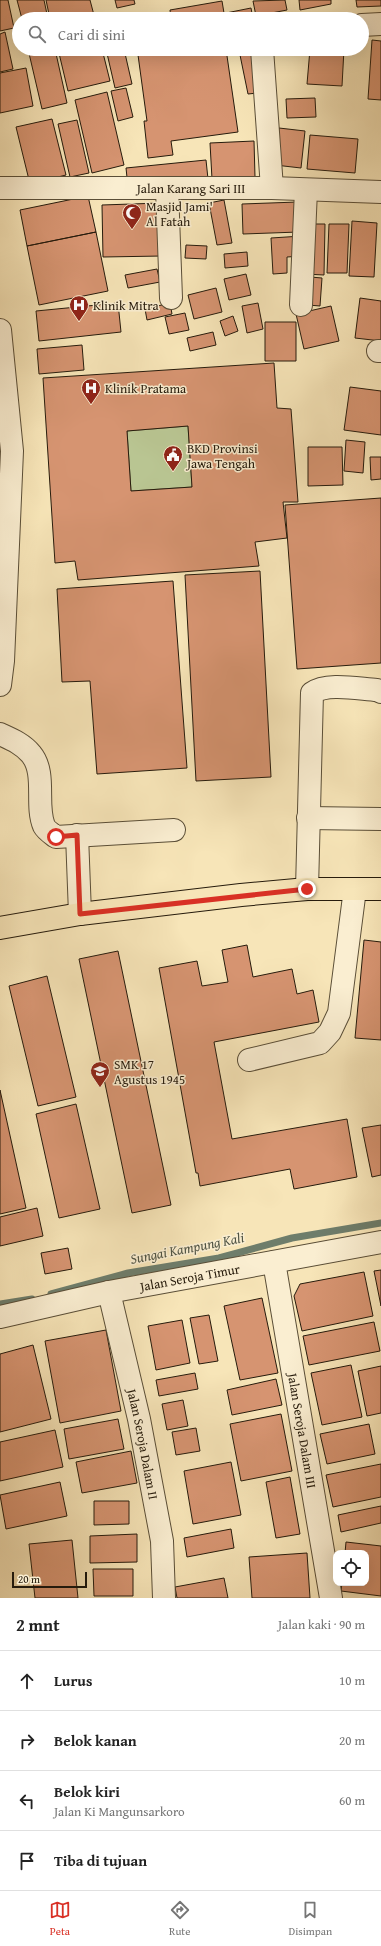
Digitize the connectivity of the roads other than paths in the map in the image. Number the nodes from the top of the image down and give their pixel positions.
1 (381, 24) edge
2 (369, 25) edge
3 (263, 56) edge
4 (0, 188) edge
5 (272, 188) junction
6 (166, 189) junction
7 (306, 190) junction
8 (381, 192) edge
9 (170, 298) dead end
10 (301, 305) dead end
11 (0, 330) edge
12 (0, 685) edge
13 (381, 692) edge
14 (0, 734) edge
15 (308, 818) junction
16 (381, 819) edge
17 (174, 830) dead end
18 (77, 835) junction
19 (307, 889) junction
20 (355, 889) junction
21 (381, 889) edge
22 (80, 914) junction
23 (0, 928) edge
24 (249, 1060) dead end
25 (381, 1242) edge
26 (274, 1262) junction
27 (109, 1292) junction
28 (0, 1317) edge
29 (164, 1598) edge
30 (331, 1598) edge

1 - 2 street
3 - 5 street
4 - 6 street, Jalan Karang Sari III
5 - 6 street, Jalan Karang Sari III
5 - 7 street, Jalan Karang Sari III
6 - 9 street
7 - 8 street, Jalan Karang Sari III
7 - 10 street
11 - 12 street
13 - 15 street
14 - 18 street
15 - 16 street
15 - 19 street
17 - 18 street
18 - 22 street
19 - 20 main road
19 - 22 main road
20 - 21 main road
20 - 24 street
22 - 23 main road
25 - 26 street, Jalan Seroja Timur
26 - 27 street, Jalan Seroja Timur
26 - 30 street, Jalan Seroja Dalam III
27 - 28 street, Jalan Seroja Timur
27 - 29 street, Jalan Seroja Dalam II

